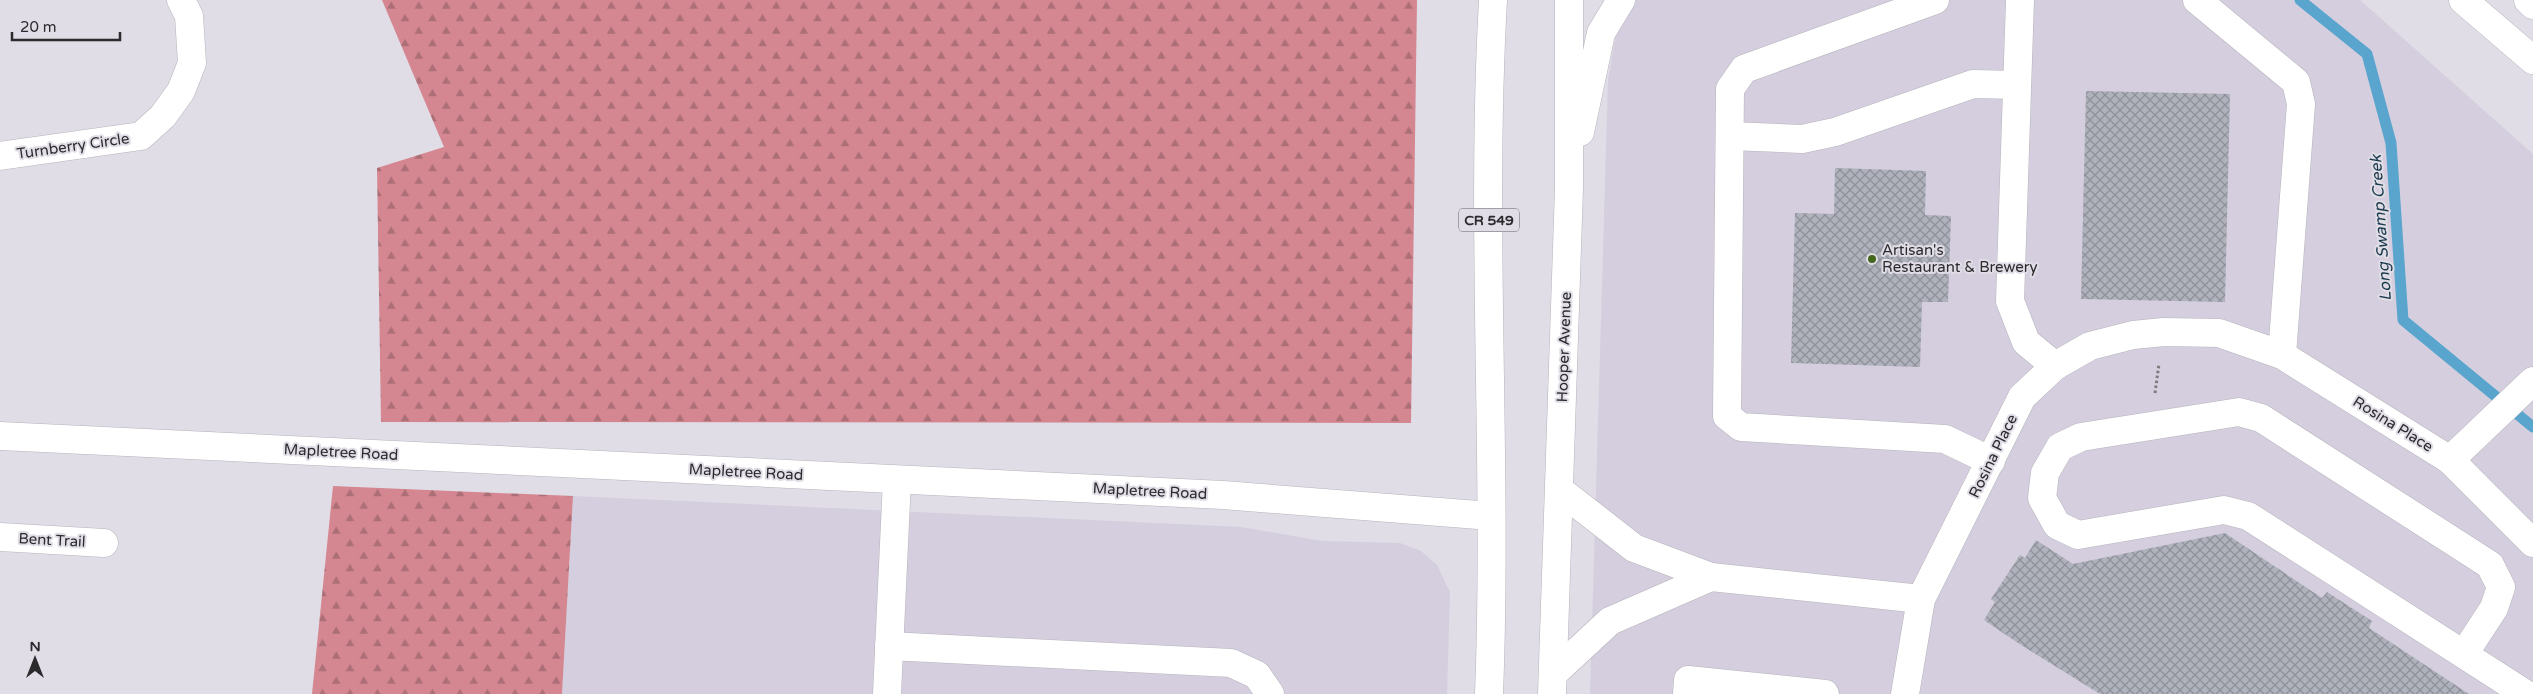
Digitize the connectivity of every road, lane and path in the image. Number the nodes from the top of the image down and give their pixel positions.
1 (181, 0) edge
2 (1493, 0) edge
3 (1569, 0) edge
4 (1620, 0) edge
5 (1935, 0) edge
6 (2020, 0) edge
7 (2197, 0) edge
8 (2463, 0) edge
9 (2528, 0) edge
10 (2533, 4) edge
11 (2506, 37) junction
12 (2533, 60) edge
13 (2533, 72) edge
14 (2017, 85) junction
15 (1730, 136) junction
16 (0, 156) edge
17 (1569, 188) junction
18 (2164, 332) junction
19 (2282, 355) junction
20 (2055, 366) junction
21 (2529, 385) edge
22 (2150, 426) junction
23 (0, 436) edge
24 (2450, 460) junction
25 (1991, 461) junction
26 (897, 480) junction
27 (1561, 491) junction
28 (1490, 516) junction
29 (2530, 533) edge
30 (0, 537) edge
31 (104, 543) dead end
32 (1711, 577) junction
33 (1921, 599) junction
34 (889, 646) junction
35 (2464, 654) junction
36 (1554, 683) edge
37 (2527, 689) edge
38 (887, 694) edge
39 (1270, 694) edge
40 (1489, 694) edge
41 (1687, 694) edge
42 (1824, 694) edge
43 (1905, 694) edge

1 - 16 street, Turnberry Circle
2 - 28 street, CR 549
3 - 17 street, Hooper Avenue
4 - 17 street
5 - 15 street
6 - 14 street
7 - 19 street
8 - 11 street
9 - 10 street
11 - 12 street
11 - 13 street
14 - 15 street
14 - 20 street
15 - 25 street
17 - 27 street, Hooper Avenue
18 - 19 street, Rosina Place
18 - 20 street, Rosina Place
18 - 22 path
19 - 24 street, Rosina Place
20 - 25 street, Rosina Place
21 - 24 street
22 - 35 street
22 - 35 street
23 - 26 street, Mapletree Road
24 - 29 street, Rosina Place
25 - 33 street, Rosina Place
26 - 28 street, Mapletree Road
26 - 34 street
27 - 32 street
27 - 36 street, Hooper Avenue
28 - 40 street, CR 549
30 - 31 street, Bent Trail
32 - 33 street
32 - 36 street
33 - 43 street, Rosina Place
34 - 38 street
34 - 39 street
35 - 37 street
41 - 42 street

